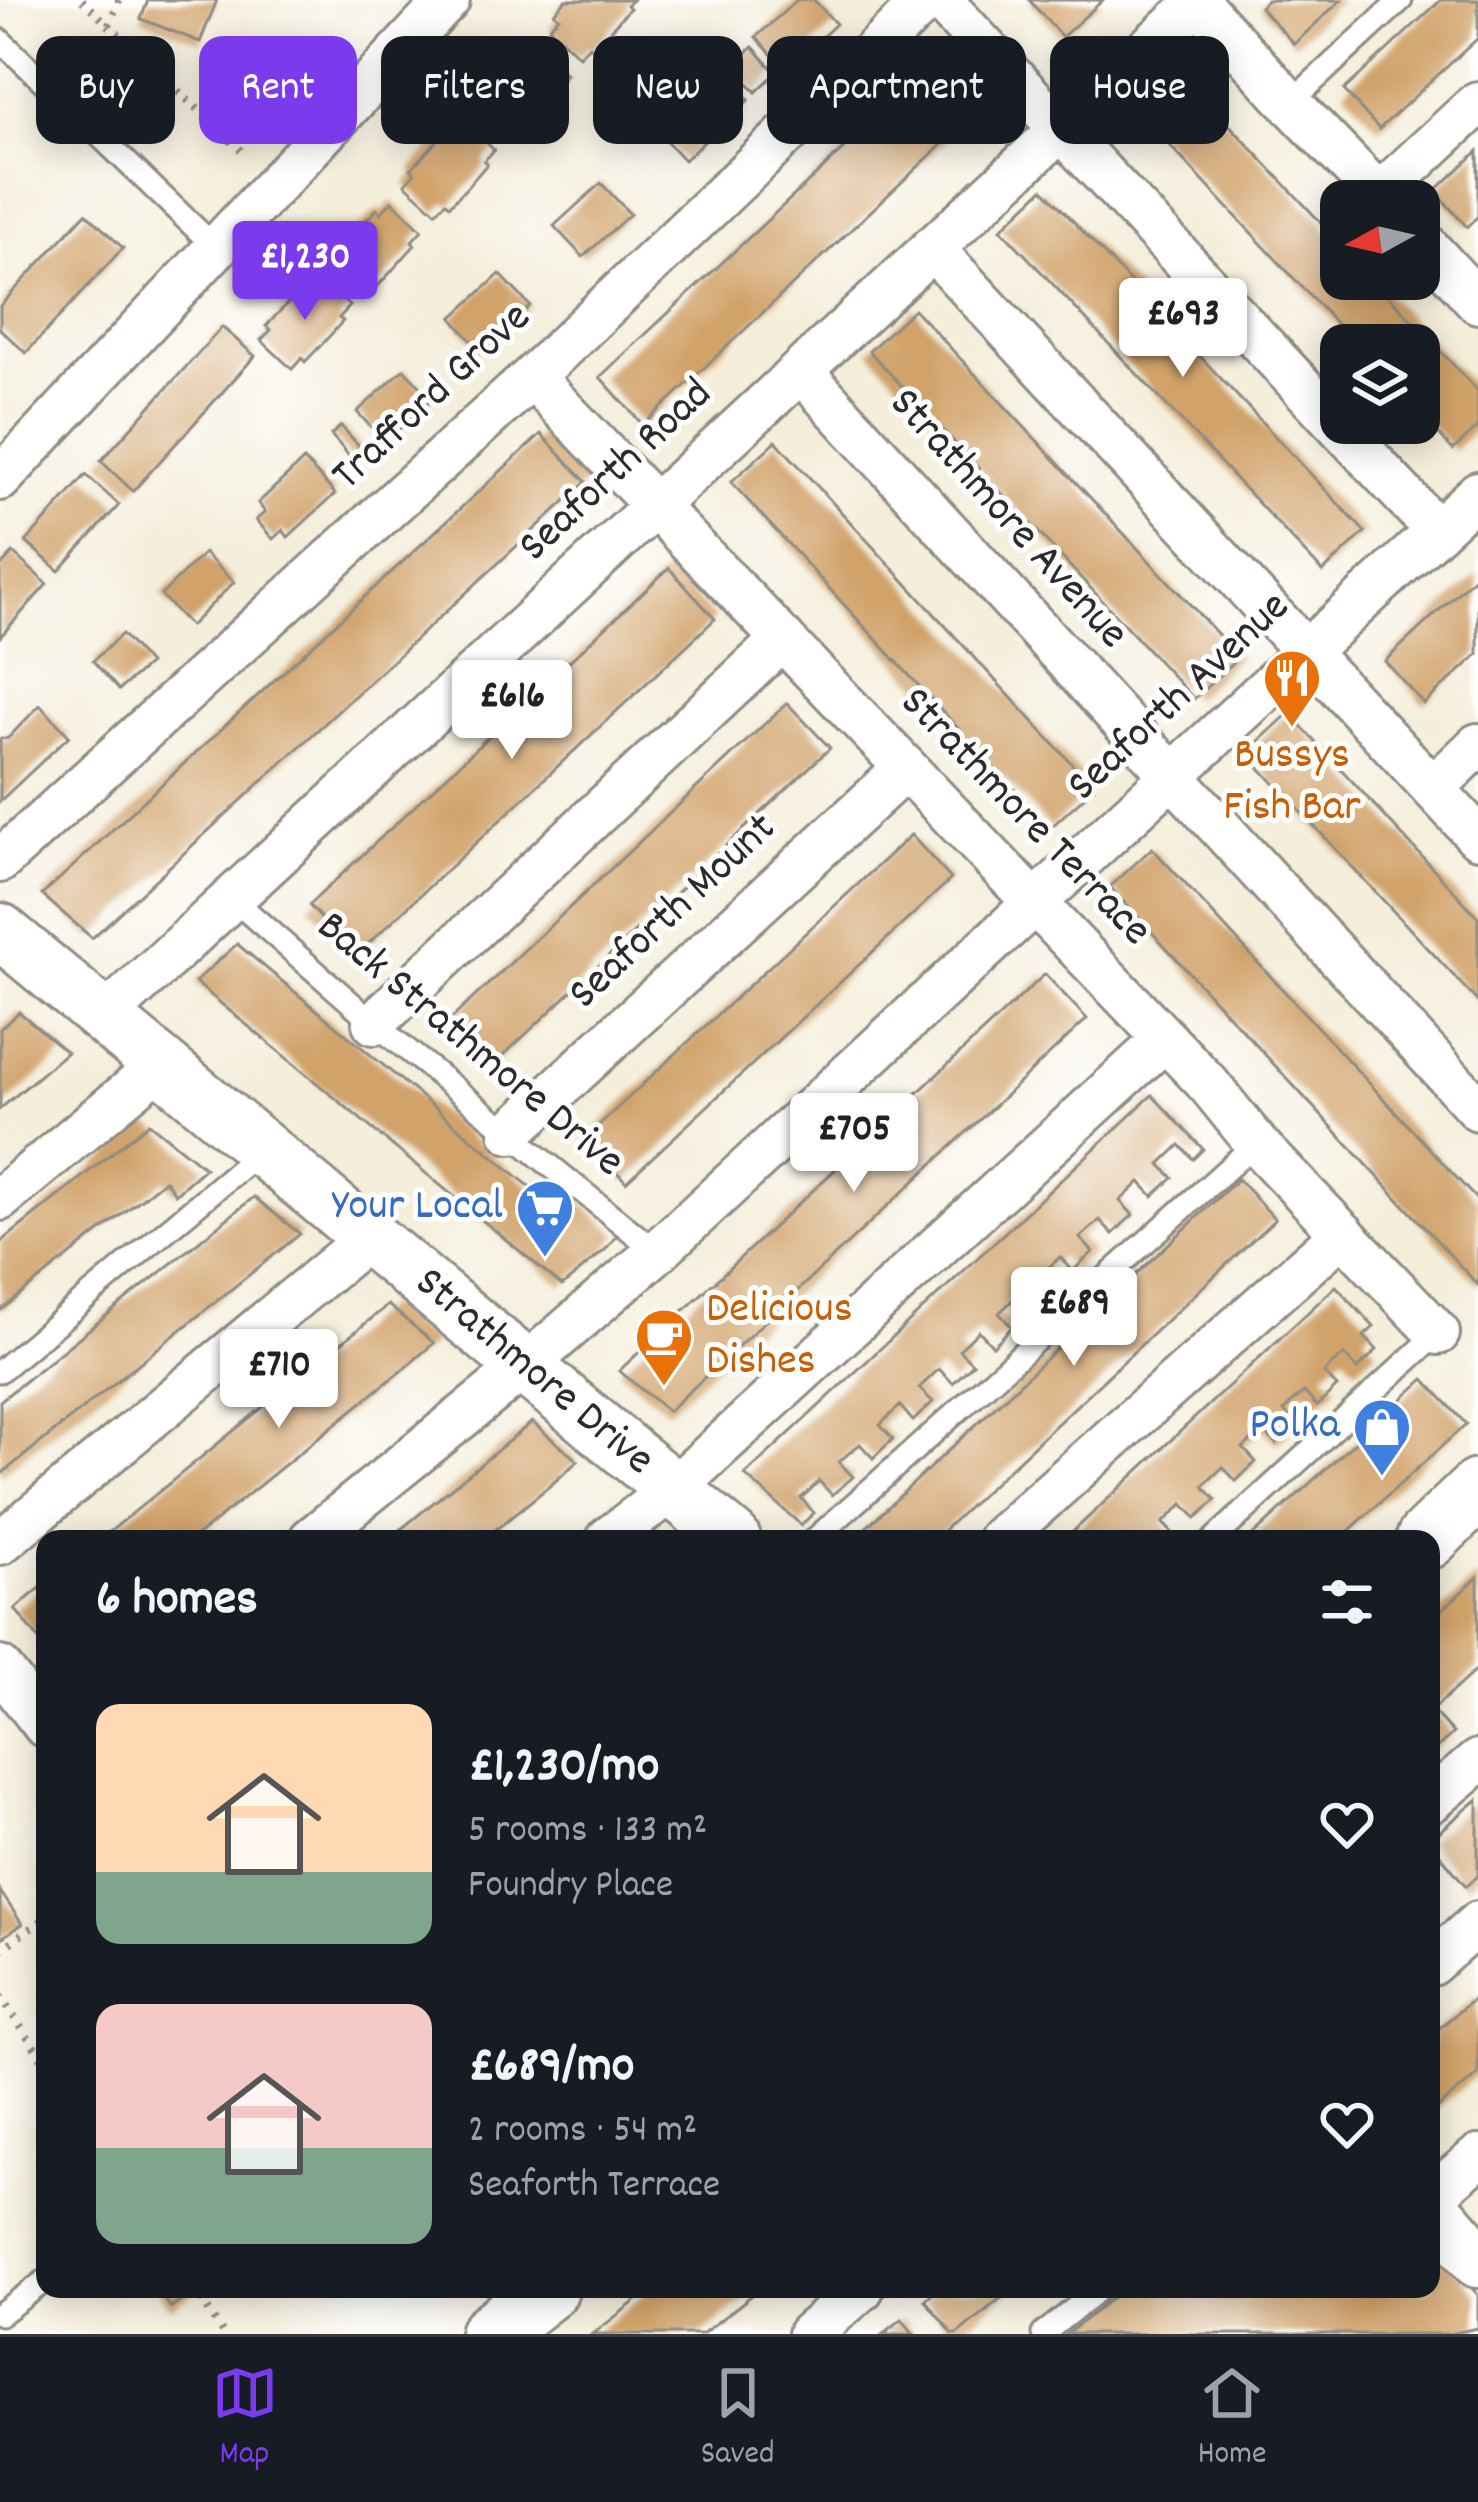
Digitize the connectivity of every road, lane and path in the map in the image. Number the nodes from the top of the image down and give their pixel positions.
1 (82, 0) edge
2 (119, 0) edge
3 (448, 0) edge
4 (927, 0) edge
5 (940, 0) edge
6 (1401, 0) edge
7 (1199, 1) edge
8 (109, 26) junction
9 (1161, 36) edge
10 (0, 40) edge
11 (1478, 103) edge
12 (1290, 104) junction
13 (199, 110) edge
14 (1050, 116) edge
15 (1050, 138) edge
16 (1076, 144) edge
17 (1364, 180) edge
18 (1400, 180) edge
19 (216, 248) junction
20 (932, 248) junction
21 (1440, 260) edge
22 (1477, 299) edge
23 (801, 371) junction
24 (532, 377) junction
25 (0, 479) edge
26 (1478, 493) edge
27 (656, 506) junction
28 (1436, 531) junction
29 (783, 639) junction
30 (1305, 651) junction
31 (1478, 745) edge
32 (906, 768) junction
33 (1172, 776) junction
34 (1432, 788) junction
35 (1478, 837) edge
36 (0, 861) edge
37 (233, 899) junction
38 (1035, 903) junction
39 (8, 951) edge
40 (104, 1018) junction
41 (374, 1023) junction
42 (1165, 1039) junction
43 (161, 1065) junction
44 (1478, 1109) edge
45 (511, 1132) junction
46 (1256, 1143) junction
47 (262, 1149) junction
48 (0, 1199) edge
49 (1343, 1234) junction
50 (369, 1237) junction
51 (657, 1252) junction
52 (1438, 1333) joint
53 (525, 1366) junction
54 (0, 1371) edge
55 (673, 1489) junction
56 (1478, 1490) edge
57 (322, 1530) edge
58 (620, 1530) edge
59 (723, 1530) edge
60 (825, 1530) edge
61 (1009, 1530) edge
62 (1224, 1530) edge
63 (1436, 1530) edge
64 (0, 1544) edge
65 (0, 1668) edge
66 (36, 1714) edge
67 (1478, 1761) edge
68 (1440, 1794) edge
69 (1478, 1923) edge
70 (36, 1924) edge
71 (0, 1950) edge
72 (1440, 1956) edge
73 (0, 1996) edge
74 (36, 2050) edge
75 (1478, 2157) edge
76 (1440, 2189) edge
77 (1440, 2216) edge
78 (1478, 2260) edge
79 (36, 2288) edge
80 (201, 2298) edge
81 (851, 2298) edge
82 (1088, 2298) edge
83 (0, 2314) edge
84 (224, 2334) edge
85 (809, 2334) edge
86 (1043, 2334) edge

1 - 8 path
2 - 8 path
3 - 19 street
4 - 24 street, Trafford Grove
5 - 14 street
6 - 12 lane
7 - 9 street, Seaforth Road
7 - 12 street
8 - 13 path
10 - 19 lane
11 - 18 street
12 - 17 street
15 - 20 street, Seaforth Road
16 - 28 street
19 - 25 street
20 - 23 street, Seaforth Road
20 - 30 street
21 - 22 street
23 - 27 street, Seaforth Road
23 - 33 street, Strathmore Avenue
24 - 27 street, Strathmore Terrace
24 - 36 street, Trafford Grove
26 - 28 street, Seaforth Avenue
27 - 29 street, Strathmore Terrace
27 - 37 street, Seaforth Road
28 - 30 street, Seaforth Avenue
29 - 32 street, Strathmore Terrace
29 - 41 street
30 - 33 street, Seaforth Avenue
30 - 34 street
31 - 34 street
32 - 38 street, Strathmore Terrace
32 - 45 street, Seaforth Mount
33 - 38 street, Seaforth Avenue
33 - 44 street, Strathmore Avenue
34 - 35 street
37 - 40 street, Seaforth Road
37 - 41 lane, Back Strathmore Drive
38 - 42 street, Strathmore Terrace
38 - 51 street, Seaforth Avenue
39 - 40 street, Strathmore Drive
40 - 43 street, Strathmore Drive
41 - 45 lane, Back Strathmore Drive
42 - 46 street, Strathmore Terrace
42 - 55 street
43 - 47 street, Strathmore Drive
43 - 48 street
45 - 51 lane, Back Strathmore Drive
46 - 49 street, Strathmore Terrace
46 - 60 lane
47 - 50 street, Strathmore Drive
47 - 54 lane
49 - 52 street, Strathmore Terrace
49 - 61 street
50 - 53 street, Strathmore Drive
50 - 64 street
51 - 53 street, Seaforth Avenue
52 - 62 lane
53 - 55 street, Strathmore Drive
53 - 57 street, Seaforth Avenue
55 - 58 street
55 - 59 street, Strathmore Drive
56 - 63 main road
65 - 66 street
67 - 68 street
69 - 72 street
70 - 71 path
73 - 74 path
75 - 76 street
77 - 78 street
79 - 83 lane
80 - 84 path
81 - 85 street
82 - 86 lane

